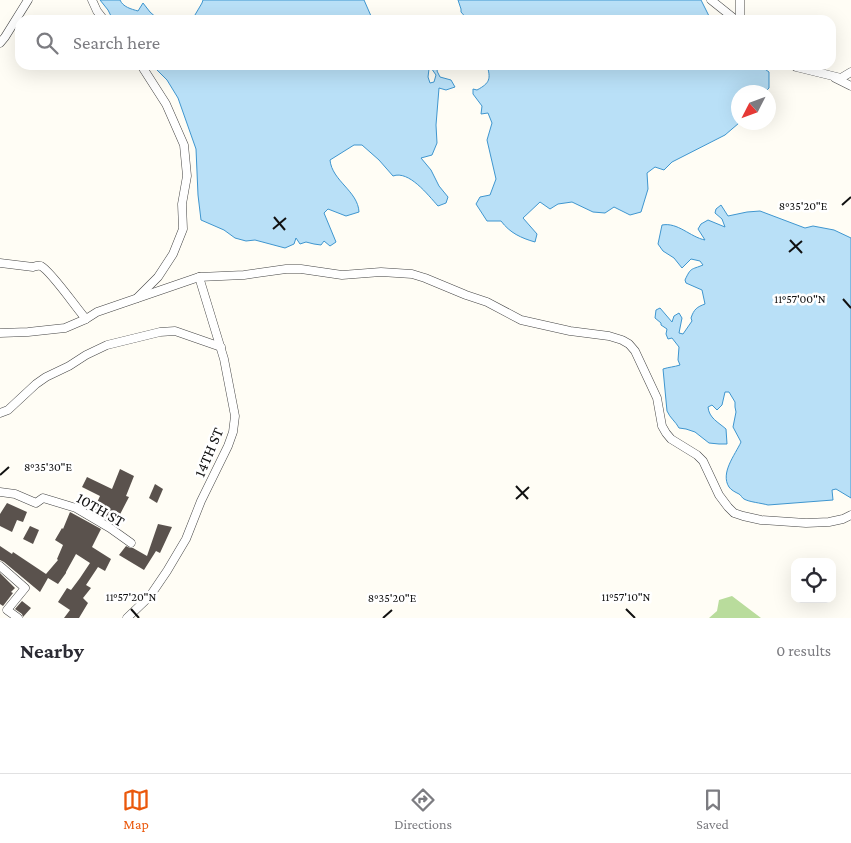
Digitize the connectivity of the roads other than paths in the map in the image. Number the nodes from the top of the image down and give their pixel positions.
1 (28, 0) edge
2 (92, 0) edge
3 (712, 0) edge
4 (740, 0) edge
5 (19, 15) edge
6 (100, 15) edge
7 (732, 15) edge
8 (738, 15) edge
9 (15, 21) edge
10 (0, 43) edge
11 (143, 70) edge
12 (808, 70) edge
13 (851, 72) edge
14 (831, 76) junction
15 (851, 86) edge
16 (0, 263) edge
17 (199, 277) junction
18 (136, 299) junction
19 (86, 319) junction
20 (0, 334) edge
21 (221, 348) junction
22 (0, 413) edge
23 (0, 492) edge
24 (851, 515) edge
25 (131, 543) dead end
26 (0, 566) edge
27 (18, 618) edge
28 (127, 618) edge

1 - 5 street
2 - 6 street
3 - 7 street
4 - 8 street
9 - 10 street
11 - 18 street
12 - 14 street
13 - 14 street
14 - 15 street
16 - 19 street
17 - 18 street
17 - 21 street, 14TH ST
17 - 24 street
18 - 19 street
19 - 20 street
21 - 22 street
21 - 28 street, 14TH ST
23 - 25 street, 10TH ST
26 - 27 street

